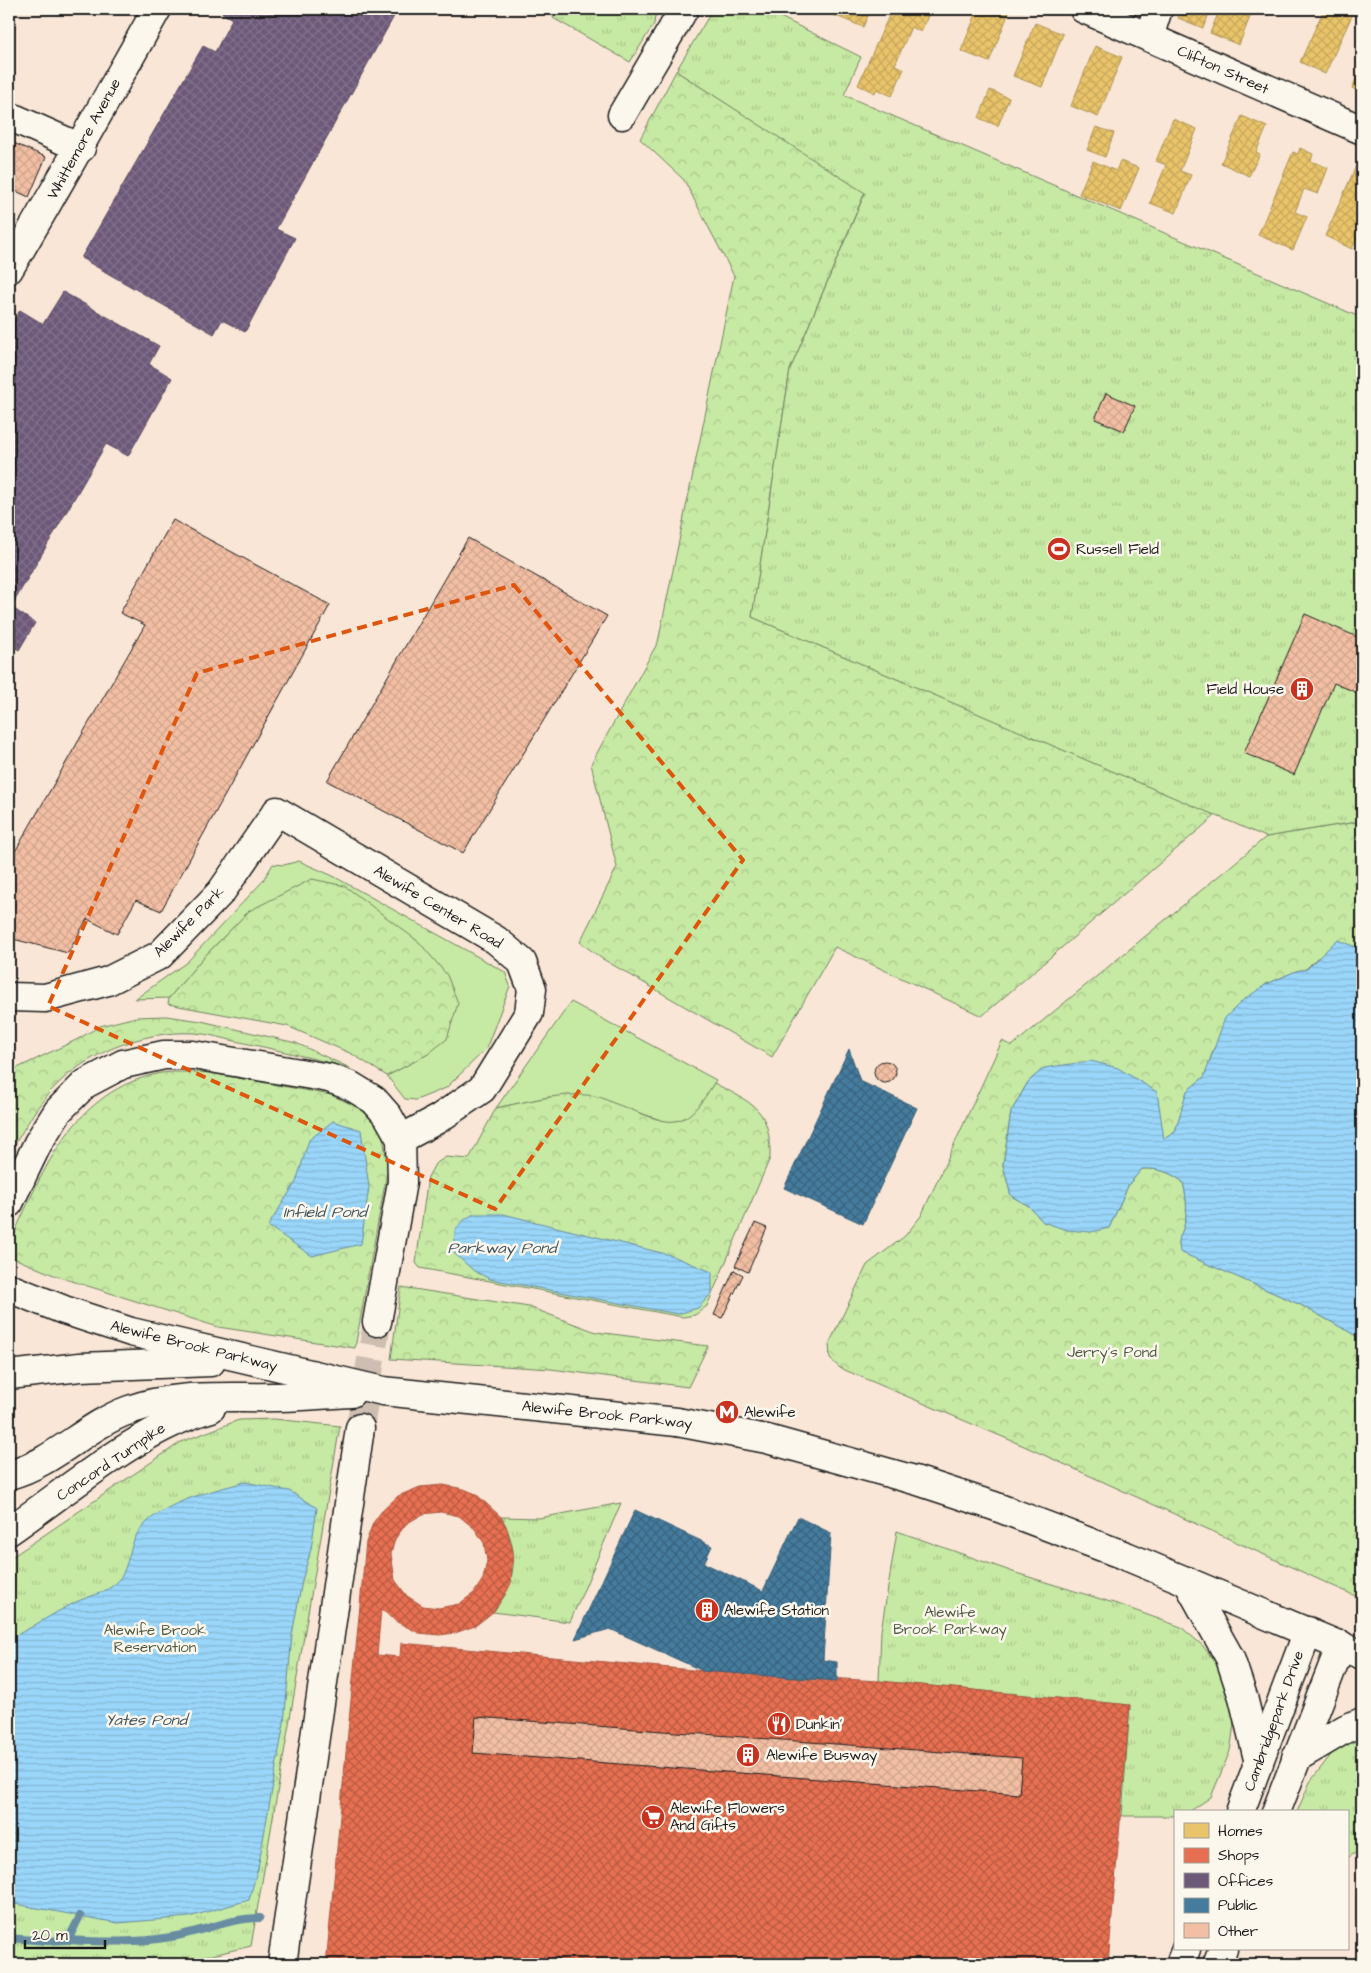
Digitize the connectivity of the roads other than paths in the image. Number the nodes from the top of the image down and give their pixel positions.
1 (157, 9) edge
2 (684, 9) edge
3 (1084, 9) edge
4 (1158, 9) edge
5 (1148, 37) junction
6 (622, 115) dead end
7 (9, 116) edge
8 (1362, 130) edge
9 (80, 148) junction
10 (9, 269) edge
11 (277, 811) joint
12 (9, 997) edge
13 (401, 1139) junction
14 (15, 1182) edge
15 (9, 1203) edge
16 (9, 1288) edge
17 (376, 1322) tunnel mouth
18 (250, 1361) junction
19 (9, 1375) edge
20 (383, 1391) junction
21 (278, 1397) junction
22 (360, 1428) tunnel mouth
23 (9, 1475) edge
24 (9, 1531) edge
25 (1187, 1581) junction
26 (1308, 1631) junction
27 (1352, 1650) edge
28 (1362, 1722) edge
29 (1296, 1758) junction
30 (1259, 1763) junction
31 (1241, 1810) edge
32 (1277, 1810) edge
33 (1186, 1950) edge
34 (1223, 1950) edge
35 (282, 1964) edge
36 (1180, 1964) edge
37 (1217, 1964) edge

1 - 9 main road, Whittemore Avenue
2 - 6 main road
3 - 5 main road, Clifton Street
4 - 5 main road
5 - 8 main road, Clifton Street
7 - 9 main road
9 - 10 main road, Whittemore Avenue
11 - 12 main road, Alewife Park
11 - 13 main road, Alewife Center Road
13 - 14 main road
13 - 17 main road
14 - 15 main road
16 - 18 main road, Alewife Brook Parkway
18 - 19 main road
18 - 20 main road, Alewife Brook Parkway
20 - 21 main road, Alewife Brook Parkway
20 - 25 main road, Alewife Brook Parkway, bridge
21 - 23 main road, Alewife Brook Parkway
21 - 24 main road, Concord Turnpike
22 - 35 main road
25 - 26 main road, Alewife Brook Parkway
25 - 30 main road
26 - 27 main road, Alewife Brook Parkway
26 - 30 main road, Cambridgepark Drive
27 - 29 main road
28 - 29 main road
29 - 32 main road
30 - 31 main road, Cambridgepark Drive
33 - 36 main road
34 - 37 main road

